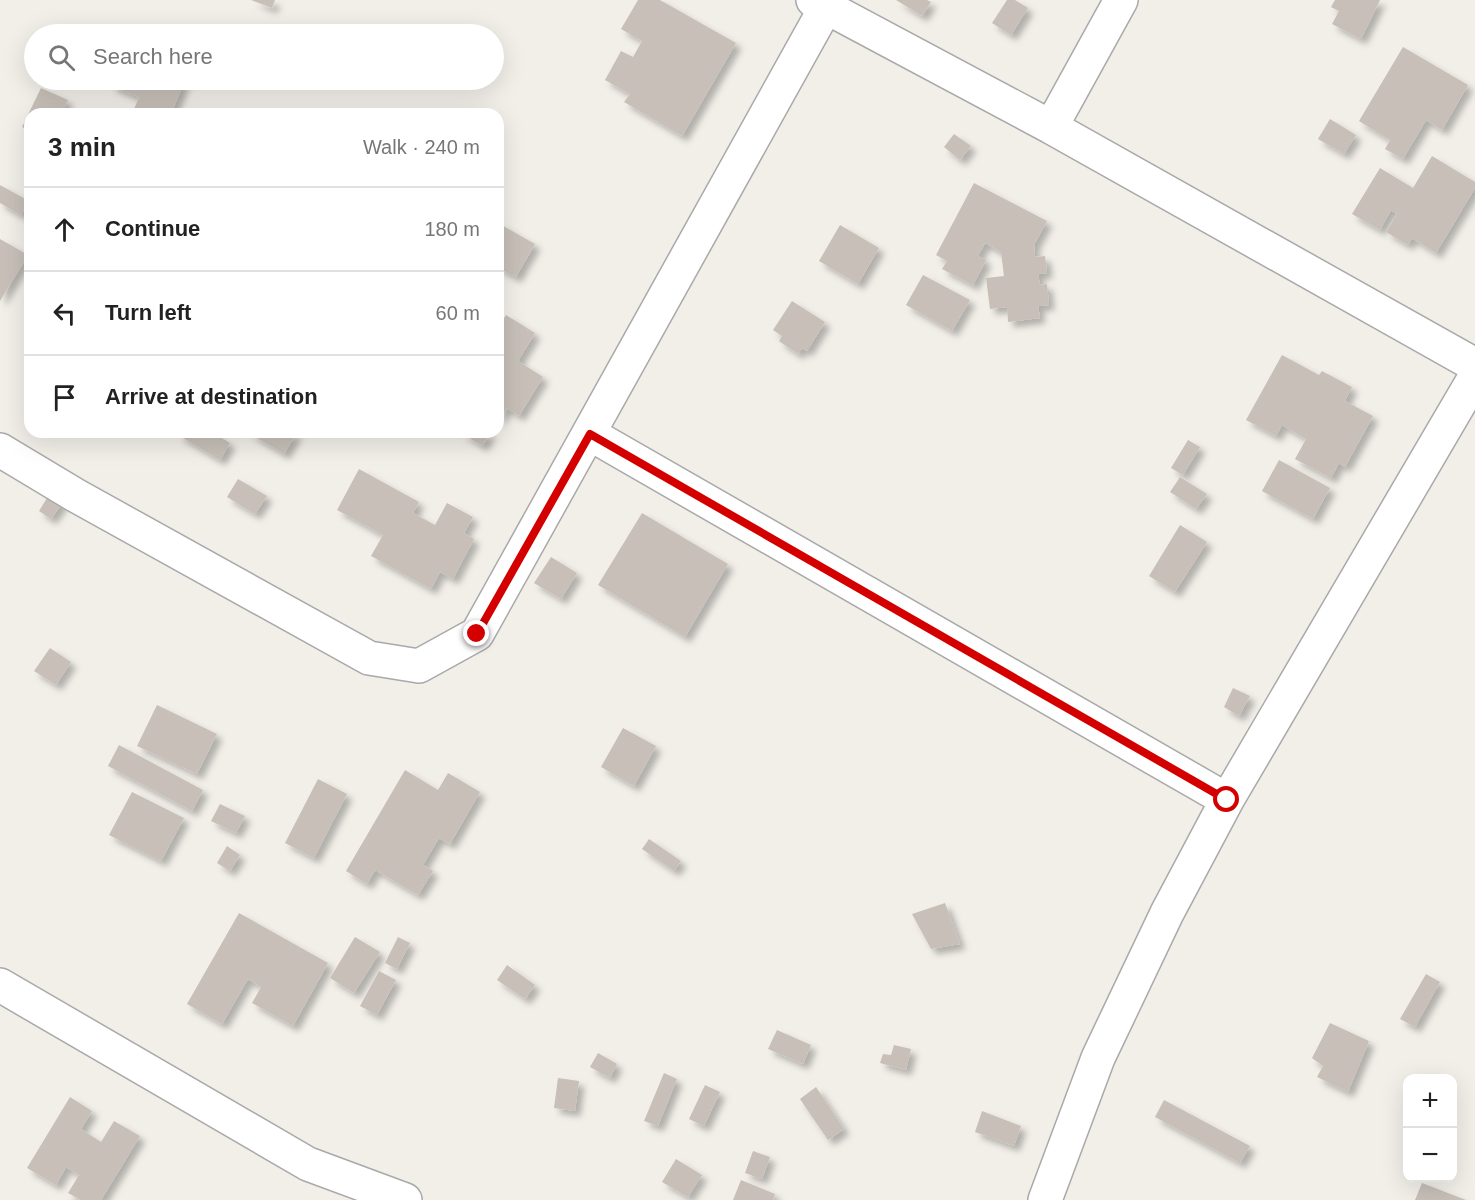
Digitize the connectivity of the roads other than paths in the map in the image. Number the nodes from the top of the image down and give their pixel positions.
1 (1121, 0) edge
2 (819, 3) edge
3 (1051, 127) junction
4 (1475, 365) edge
5 (1475, 377) edge
6 (590, 434) junction
7 (0, 450) edge
8 (1227, 800) junction
9 (0, 985) edge
10 (405, 1200) edge
11 (1045, 1200) edge

1 - 3 street
2 - 3 street
2 - 6 street
3 - 4 street
5 - 8 street
6 - 7 street
6 - 8 street
8 - 11 street
9 - 10 street

